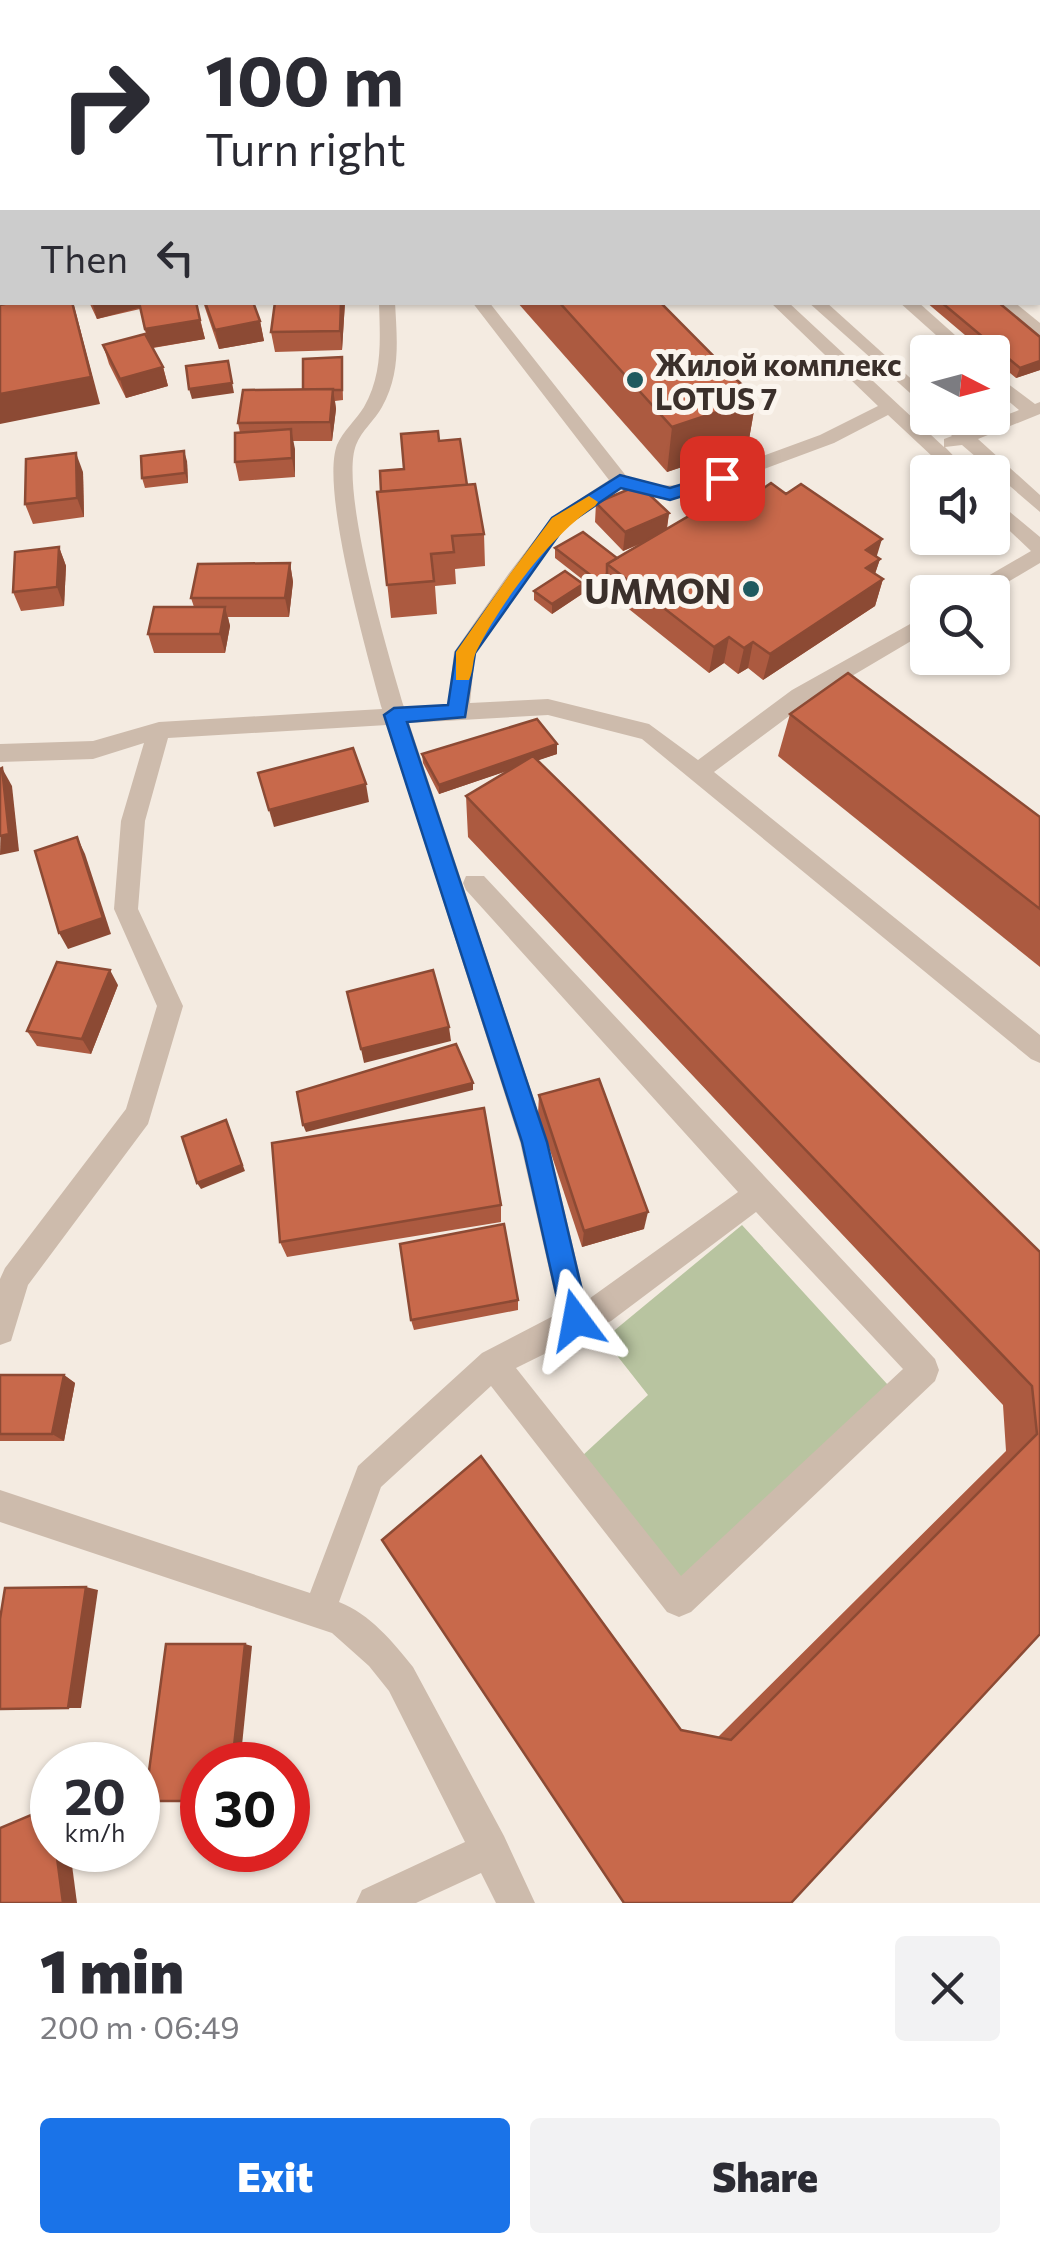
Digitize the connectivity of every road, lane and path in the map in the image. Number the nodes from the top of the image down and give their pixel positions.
1 (386, 305) edge
2 (482, 305) edge
3 (781, 305) edge
4 (819, 305) edge
5 (910, 305) edge
6 (1008, 305) edge
7 (1035, 323) edge
8 (945, 335) edge
9 (910, 388) edge
10 (1010, 390) edge
11 (890, 408) junction
12 (1036, 410) edge
13 (962, 435) edge
14 (965, 438) junction
15 (935, 449) junction
16 (942, 455) edge
17 (620, 481) junction
18 (1040, 506) edge
19 (1010, 521) edge
20 (1040, 551) edge
21 (1003, 575) edge
22 (910, 632) edge
23 (458, 712) junction
24 (394, 715) junction
25 (160, 730) junction
26 (0, 753) edge
27 (698, 772) junction
28 (475, 883) dead end
29 (1040, 1052) edge
30 (758, 1194) junction
31 (576, 1320) junction
32 (0, 1330) edge
33 (493, 1364) junction
34 (0, 1506) edge
35 (320, 1610) junction
36 (492, 1850) junction
37 (375, 1903) edge
38 (516, 1903) edge

1 - 24 street
2 - 17 street
3 - 11 street
4 - 9 street
5 - 8 street
6 - 7 street
10 - 12 street
11 - 15 street
11 - 17 street
12 - 14 street
13 - 14 street
14 - 15 street
14 - 18 street
15 - 16 street
17 - 23 street
19 - 20 street
20 - 21 street
22 - 27 street
23 - 24 street
23 - 27 street
24 - 25 street
24 - 31 street
25 - 26 street
25 - 32 street
27 - 29 street
28 - 30 street
30 - 31 street
30 - 33 street
31 - 33 street
33 - 35 street
34 - 35 street
35 - 36 street
36 - 37 street
36 - 38 street

